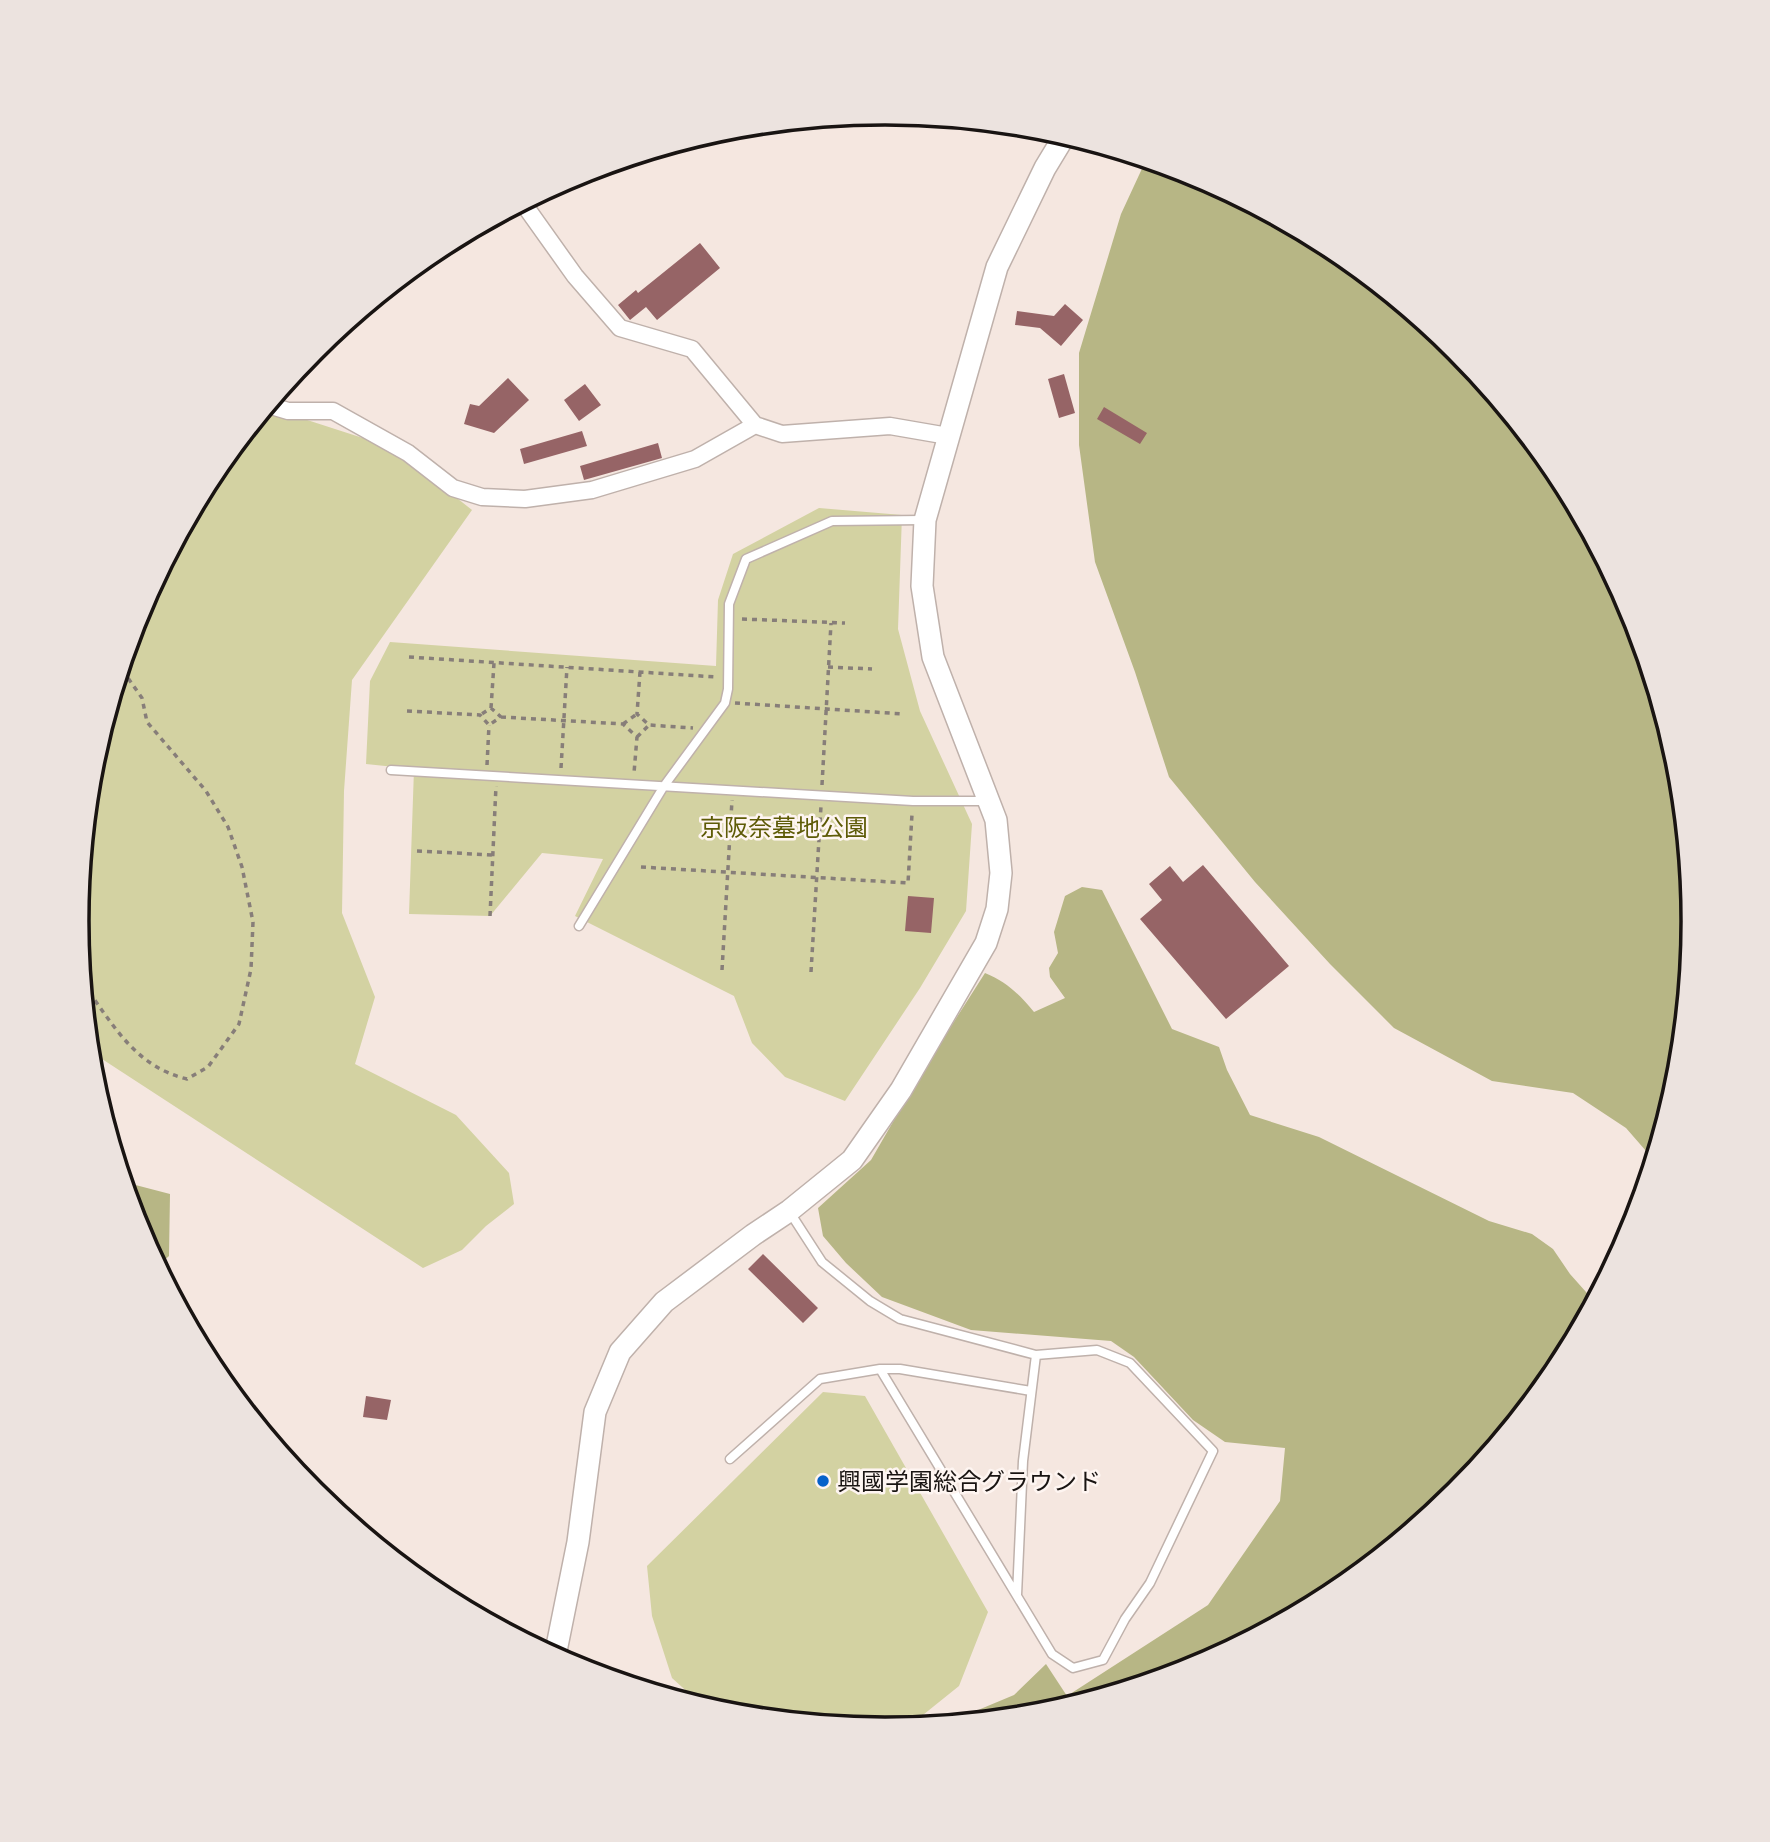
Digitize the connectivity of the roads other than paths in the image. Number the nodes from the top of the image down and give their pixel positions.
1 (1059, 145) edge
2 (528, 210) edge
3 (277, 408) edge
4 (755, 425) junction
5 (948, 436) junction
6 (925, 520) junction
7 (391, 770) dead end
8 (664, 786) junction
9 (988, 801) junction
10 (579, 926) dead end
11 (789, 1211) junction
12 (1036, 1355) junction
13 (880, 1369) junction
14 (1031, 1391) junction
15 (730, 1460) dead end
16 (1017, 1595) junction
17 (557, 1646) edge

1 - 5 street
2 - 4 street
3 - 4 street
4 - 5 street
5 - 6 street
6 - 8 lane
6 - 9 street
7 - 8 lane
8 - 9 lane
8 - 10 lane
9 - 11 street
11 - 12 lane
11 - 17 street
12 - 14 lane
12 - 16 lane
13 - 14 lane
13 - 15 lane
13 - 16 lane
14 - 16 lane

